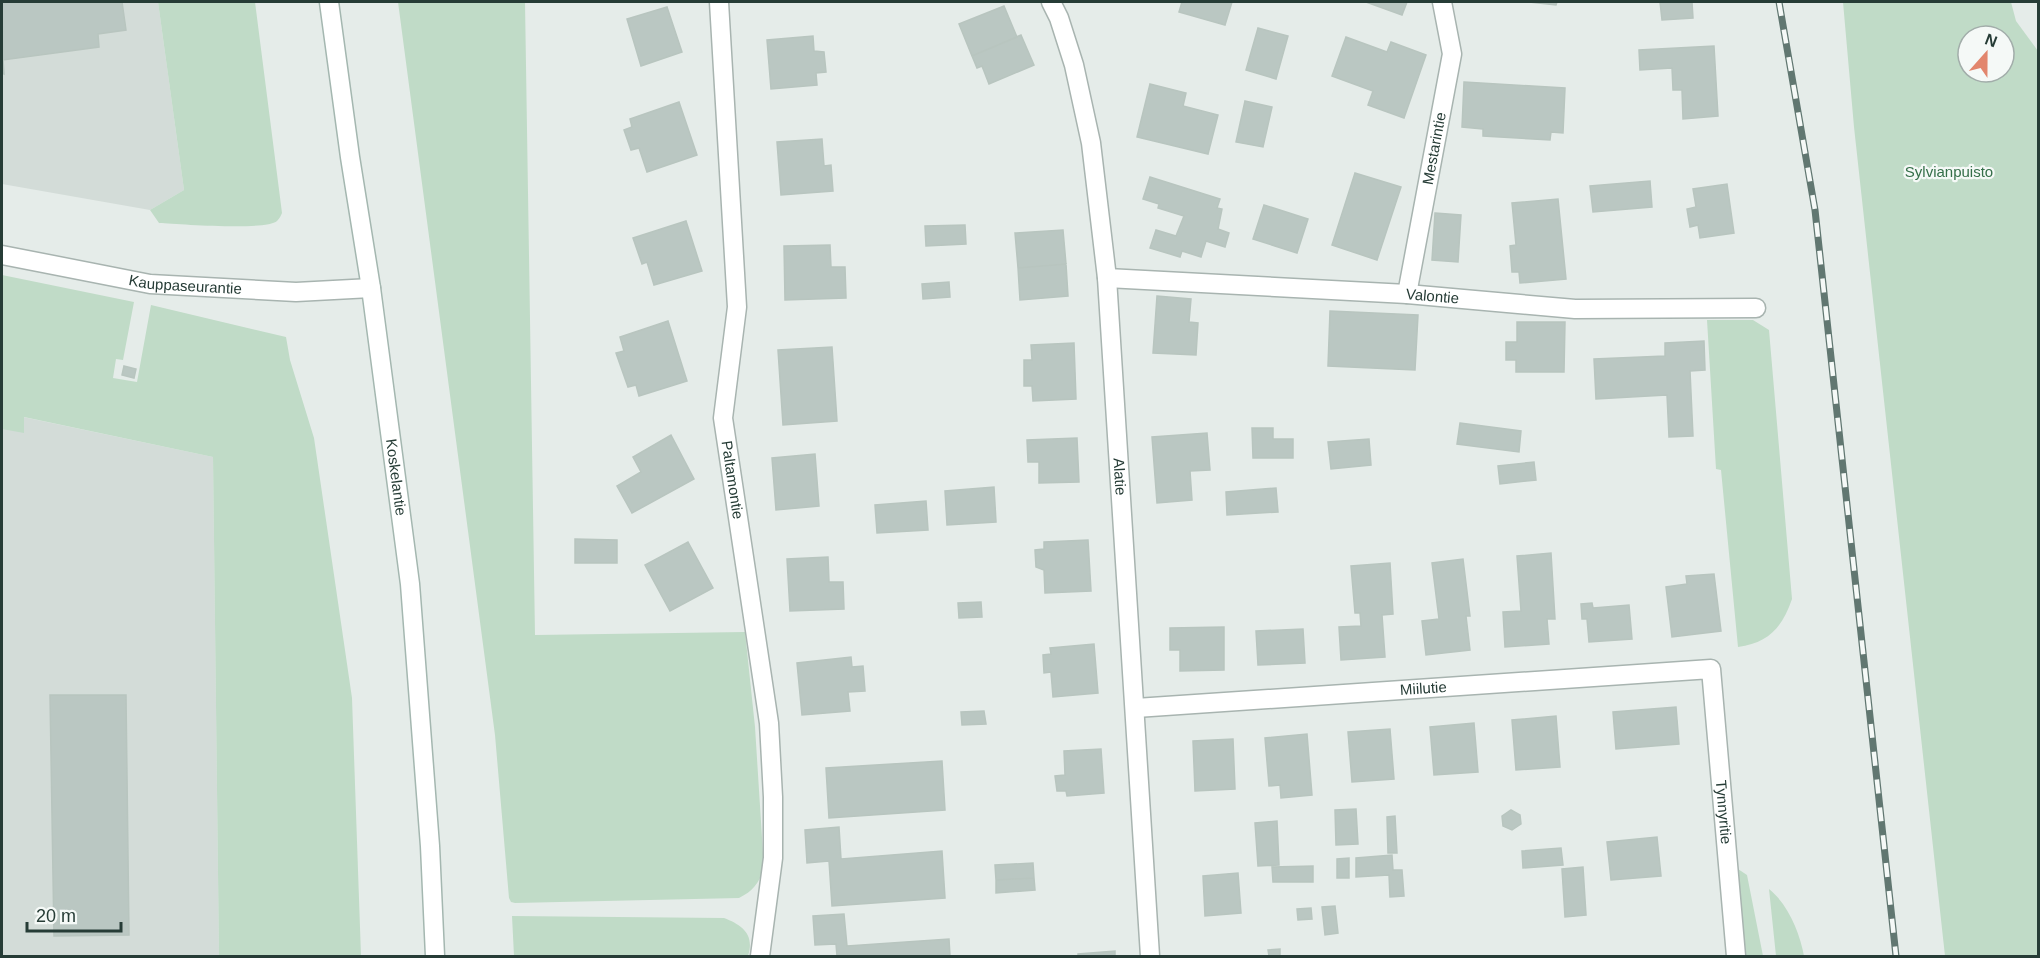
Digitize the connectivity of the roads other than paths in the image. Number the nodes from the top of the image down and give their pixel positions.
1 (329, 2) edge
2 (718, 2) edge
3 (1051, 2) edge
4 (1442, 2) edge
5 (2, 255) edge
6 (1107, 278) junction
7 (371, 288) junction
8 (1407, 294) junction
9 (1756, 308) dead end
10 (1711, 669) joint
11 (1136, 708) junction
12 (435, 957) edge
13 (760, 957) edge
14 (1150, 957) edge
15 (1736, 957) edge

1 - 7 street, Koskelantie
2 - 13 street, Paltamontie
3 - 6 street, Alatie
4 - 8 street, Mestarintie
5 - 7 street, Kauppaseurantie
6 - 8 street, Valontie
6 - 11 street, Alatie
7 - 12 street, Koskelantie
8 - 9 street, Valontie
10 - 11 street, Miilutie
10 - 15 street, Tynnyritie
11 - 14 street, Alatie

